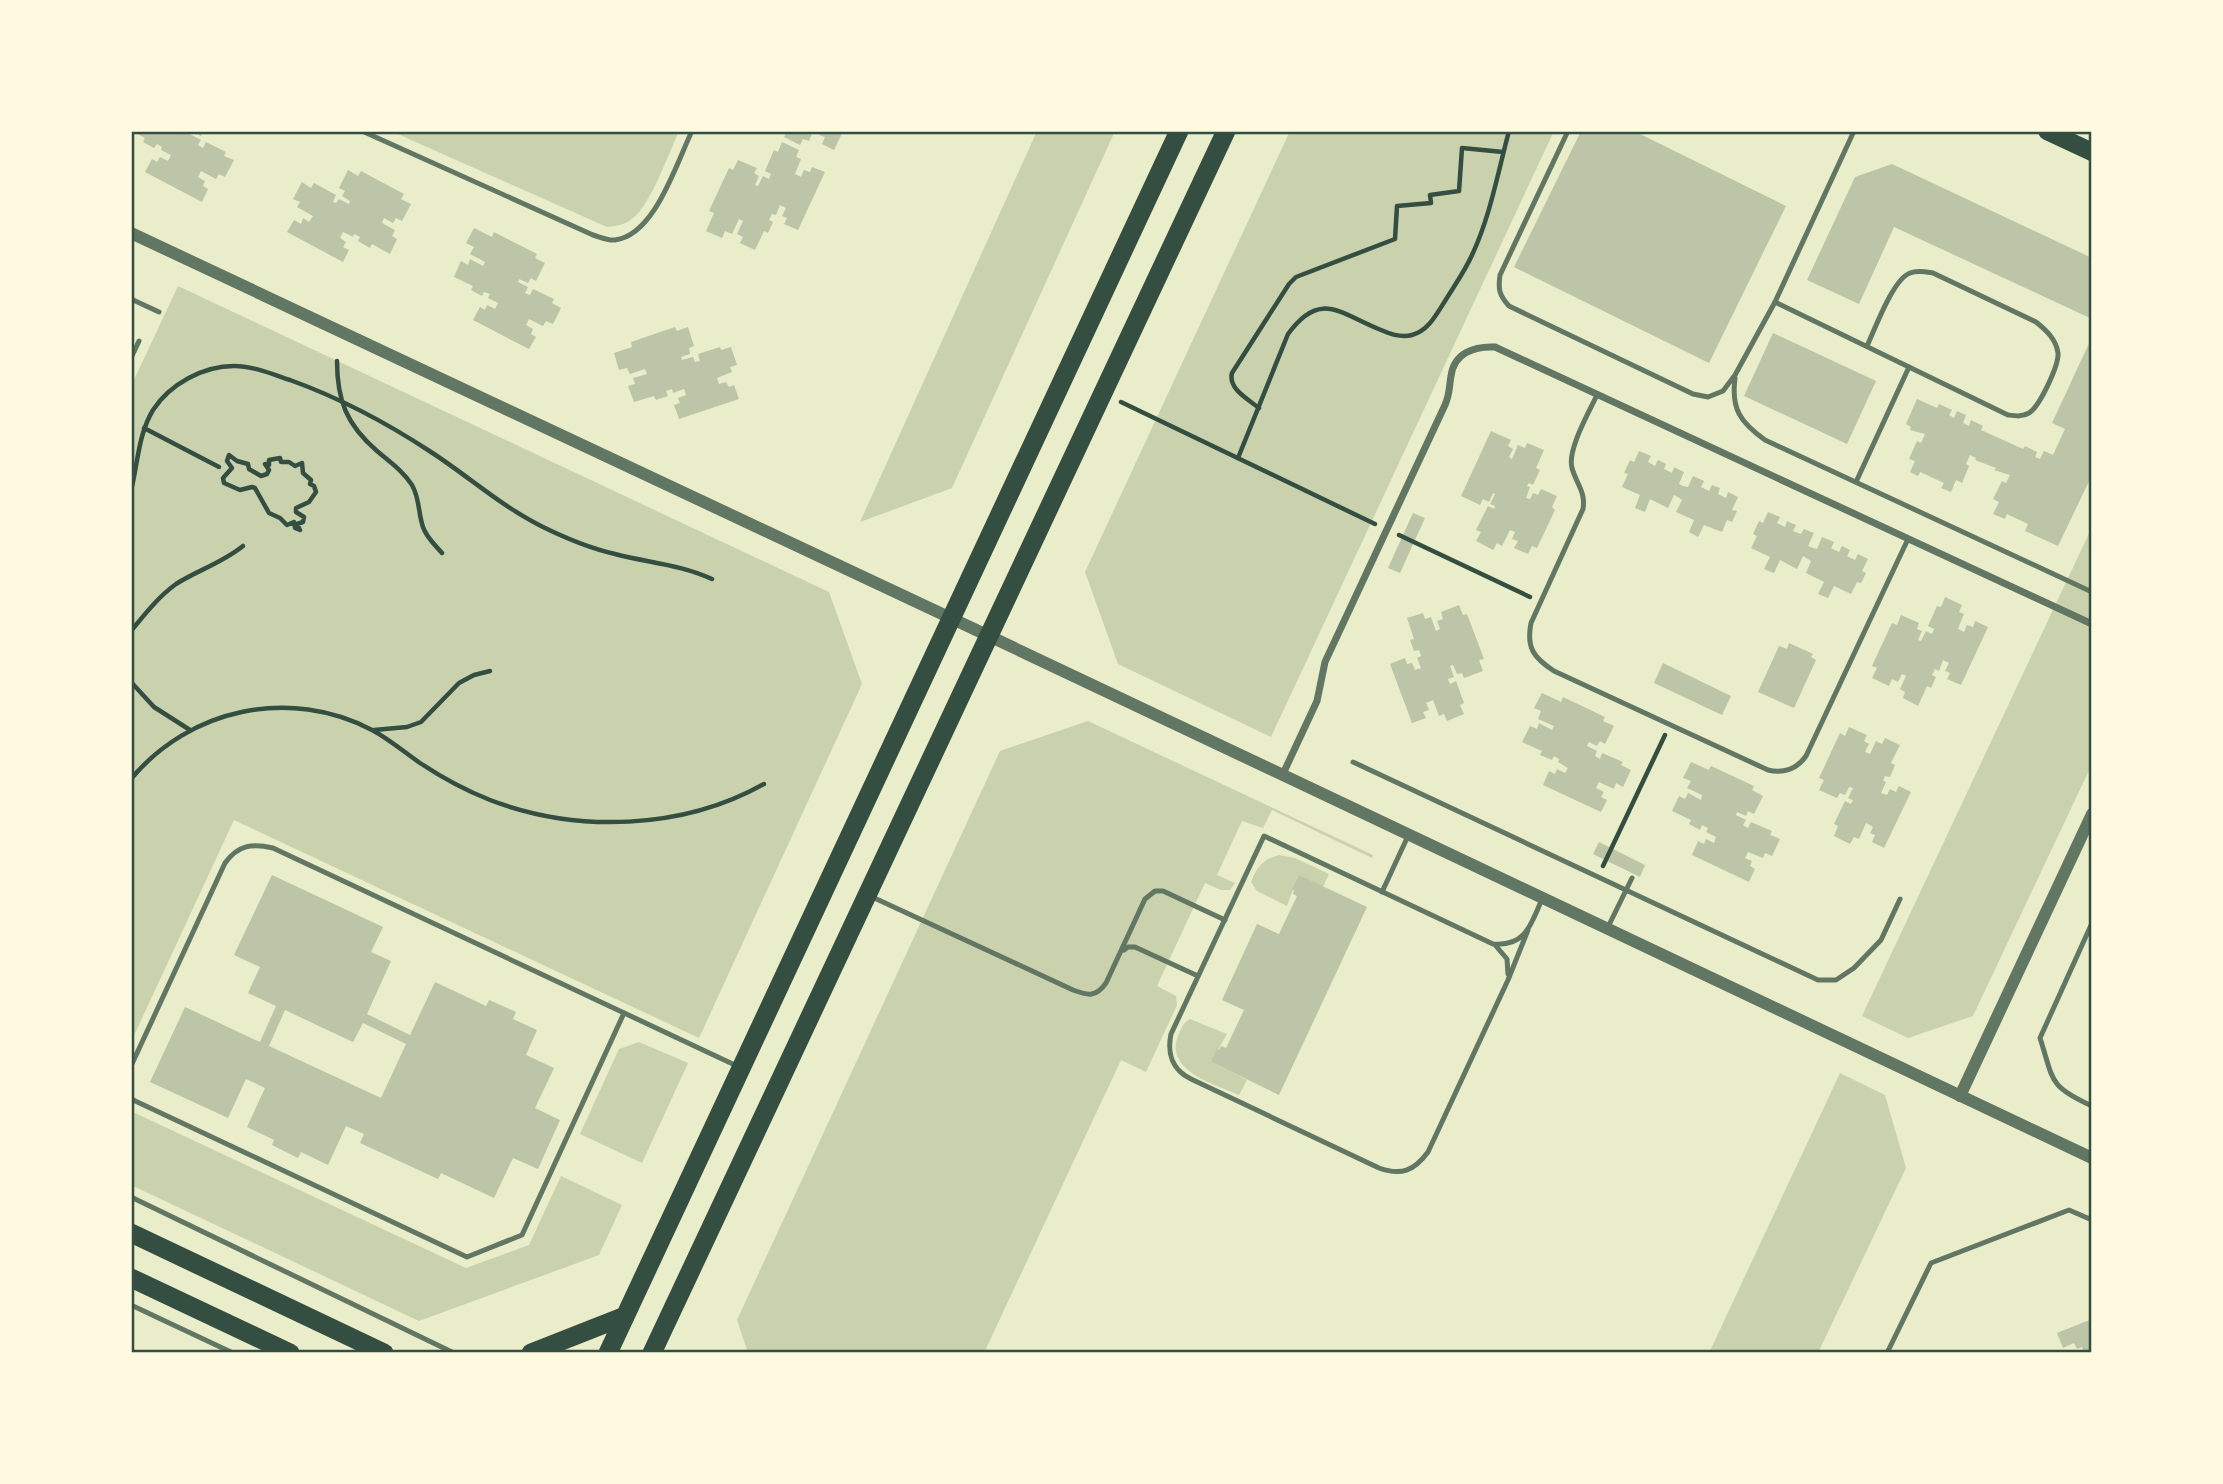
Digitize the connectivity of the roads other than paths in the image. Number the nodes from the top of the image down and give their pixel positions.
1 (362, 131) edge
2 (692, 131) edge
3 (1179, 131) edge
4 (1227, 131) edge
5 (1568, 131) edge
6 (1854, 131) edge
7 (2047, 131) edge
8 (2092, 152) edge
9 (131, 233) edge
10 (131, 299) edge
11 (1774, 302) junction
12 (159, 312) dead end
13 (139, 341) dead end
14 (1867, 346) junction
15 (131, 358) edge
16 (1909, 367) junction
17 (1735, 375) junction
18 (1597, 395) junction
19 (1856, 482) junction
20 (1908, 539) junction
21 (2092, 592) edge
22 (951, 618) junction
23 (2092, 624) edge
24 (989, 636) junction
25 (1353, 762) dead end
26 (1282, 776) junction
27 (2092, 814) edge
28 (1408, 836) junction
29 (1632, 878) dead end
30 (1625, 890) junction
31 (1382, 892) junction
32 (867, 894) junction
33 (1542, 899) junction
34 (1900, 899) dead end
35 (1225, 920) junction
36 (2092, 923) edge
37 (1607, 929) junction
38 (1528, 930) junction
39 (1493, 944) junction
40 (1121, 952) junction
41 (1198, 976) junction
42 (1508, 980) junction
43 (624, 1013) junction
44 (131, 1066) edge
45 (741, 1068) junction
46 (1960, 1096) junction
47 (131, 1099) edge
48 (2092, 1106) edge
49 (2092, 1158) edge
50 (131, 1197) edge
51 (2092, 1220) edge
52 (131, 1233) edge
53 (131, 1278) edge
54 (131, 1305) edge
55 (625, 1316) junction
56 (661, 1333) junction
57 (233, 1353) edge
58 (290, 1353) edge
59 (384, 1353) edge
60 (454, 1353) edge
61 (531, 1353) edge
62 (608, 1353) edge
63 (652, 1353) edge
64 (667, 1353) edge
65 (1887, 1353) edge

1 - 2 lane
3 - 22 highway
4 - 24 highway
5 - 17 lane
6 - 11 lane
7 - 8 main road
9 - 22 street
10 - 12 lane
11 - 14 lane
11 - 17 lane
13 - 15 lane
14 - 16 lane
14 - 16 lane
16 - 19 lane
17 - 19 lane
18 - 20 street
18 - 20 lane
18 - 26 street
19 - 21 lane
20 - 23 street
22 - 24 street
22 - 45 highway
24 - 26 street
24 - 32 highway
25 - 30 lane
26 - 28 street
27 - 46 street
28 - 31 lane
28 - 33 street
29 - 30 lane
30 - 34 lane
30 - 37 lane
31 - 35 lane
31 - 39 lane
32 - 40 lane
32 - 56 highway
33 - 37 street
33 - 38 lane
35 - 40 lane
35 - 41 lane
36 - 48 lane
37 - 46 street
38 - 39 lane
38 - 42 lane
39 - 42 lane
40 - 41 lane
41 - 42 lane
43 - 44 lane
43 - 45 lane
43 - 47 lane
45 - 55 highway
46 - 49 street
50 - 60 lane
51 - 65 lane
52 - 59 highway
53 - 58 highway
54 - 57 lane
55 - 61 highway
55 - 62 highway
56 - 63 highway
56 - 64 highway

